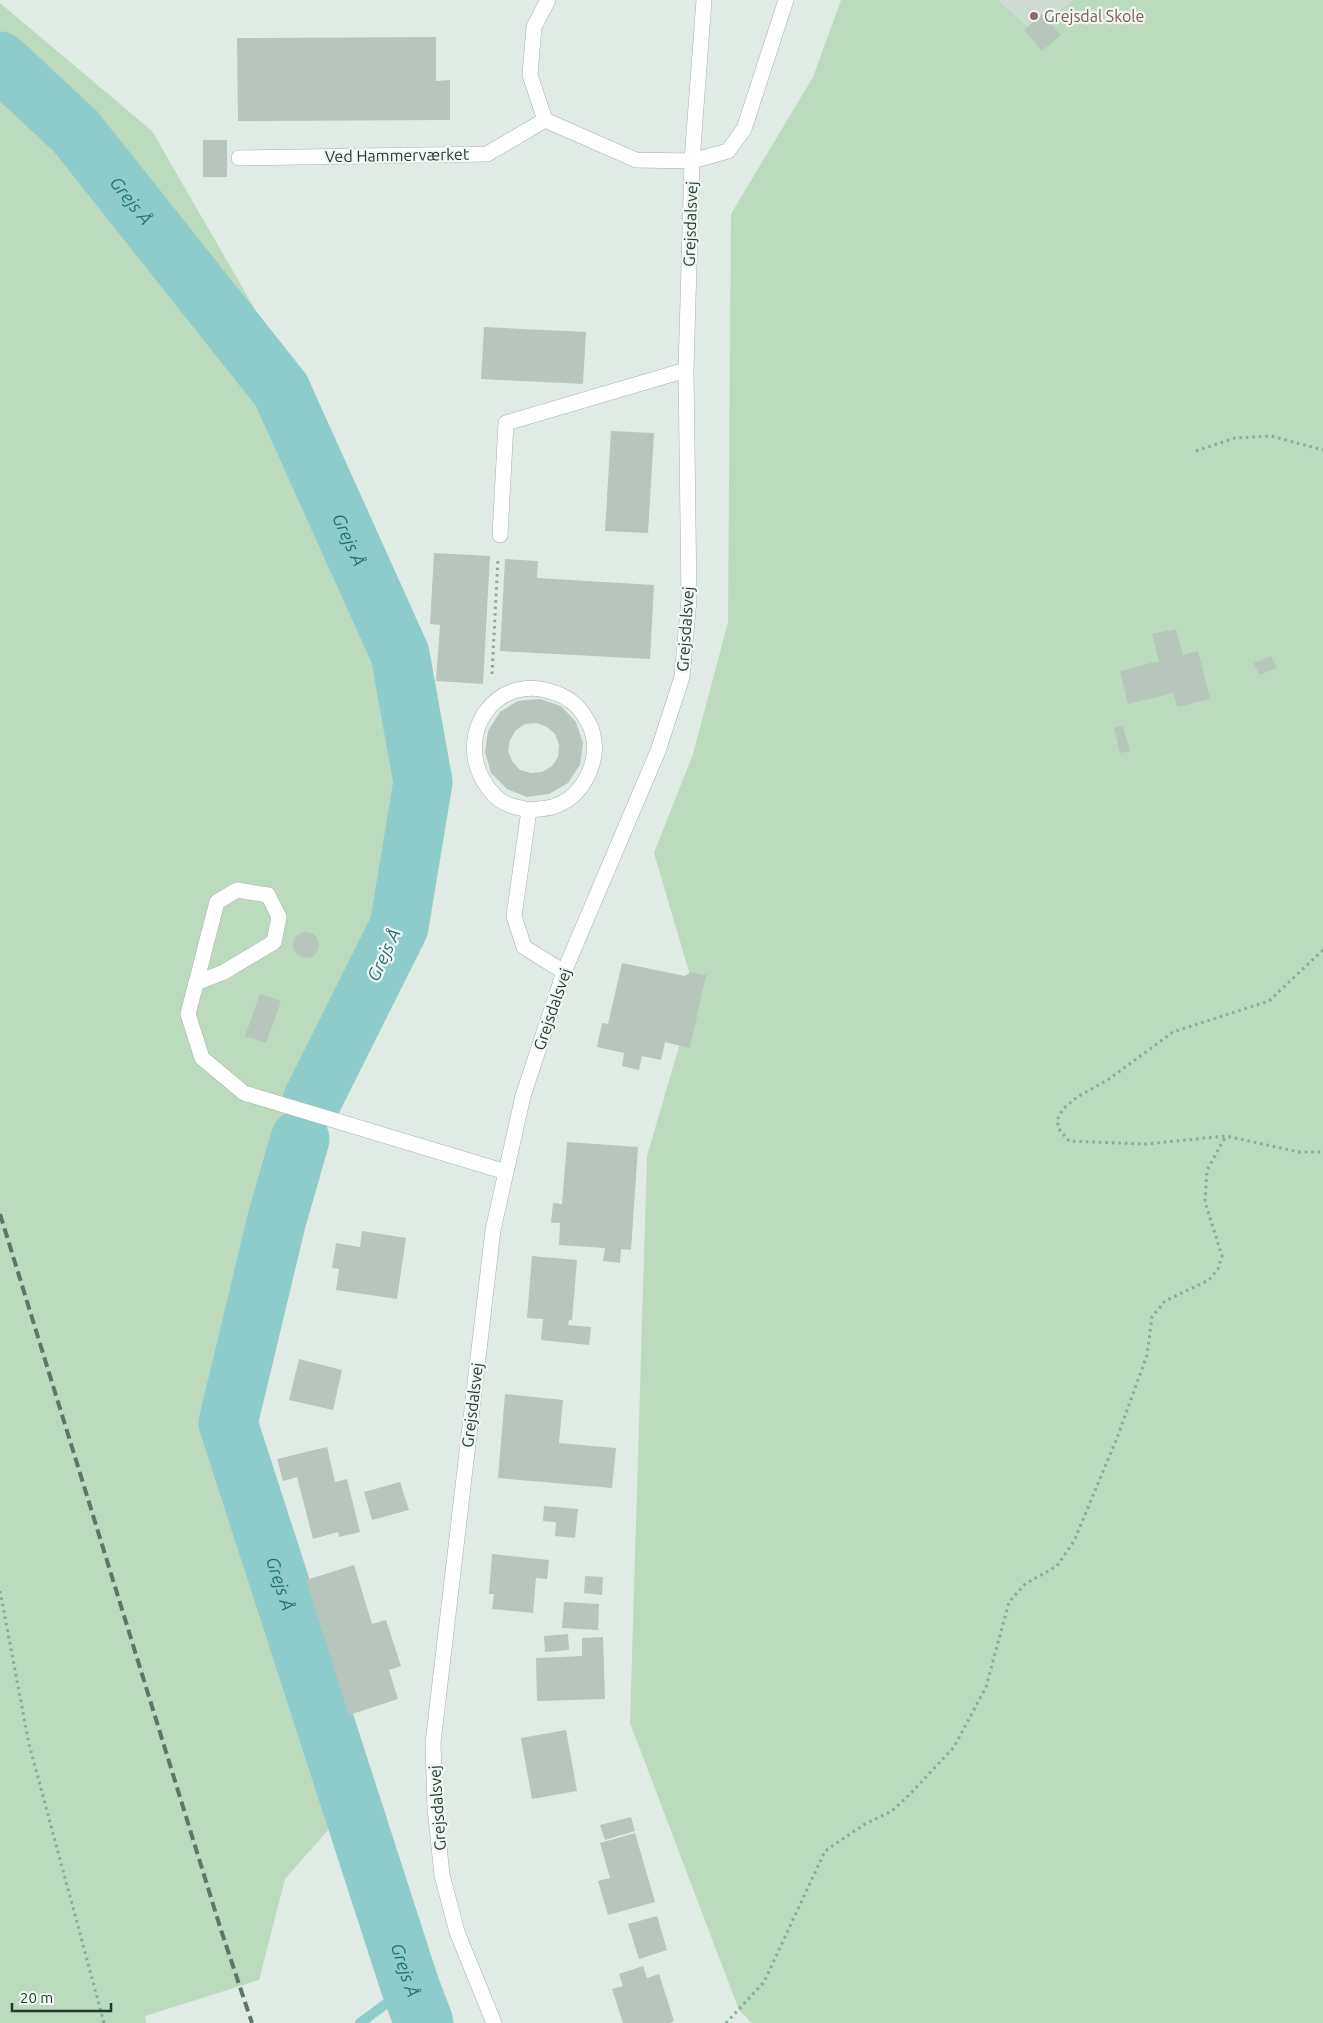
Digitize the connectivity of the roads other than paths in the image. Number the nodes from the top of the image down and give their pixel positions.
1 (548, 0) edge
2 (704, 0) edge
3 (786, 0) edge
4 (546, 120) junction
5 (239, 158) dead end
6 (692, 161) junction
7 (686, 370) junction
8 (500, 535) road end
9 (529, 810) junction
10 (564, 972) junction
11 (196, 983) junction
12 (506, 1172) junction
13 (494, 2023) edge

1 - 4 street
2 - 6 street, Grejsdalsvej
3 - 6 street
4 - 5 street, Ved Hammerværket
4 - 6 street
6 - 7 street, Grejsdalsvej
7 - 8 street
7 - 10 street, Grejsdalsvej
9 - 9 street
9 - 10 street
10 - 12 street, Grejsdalsvej
11 - 11 street
11 - 12 street
12 - 13 street, Grejsdalsvej

